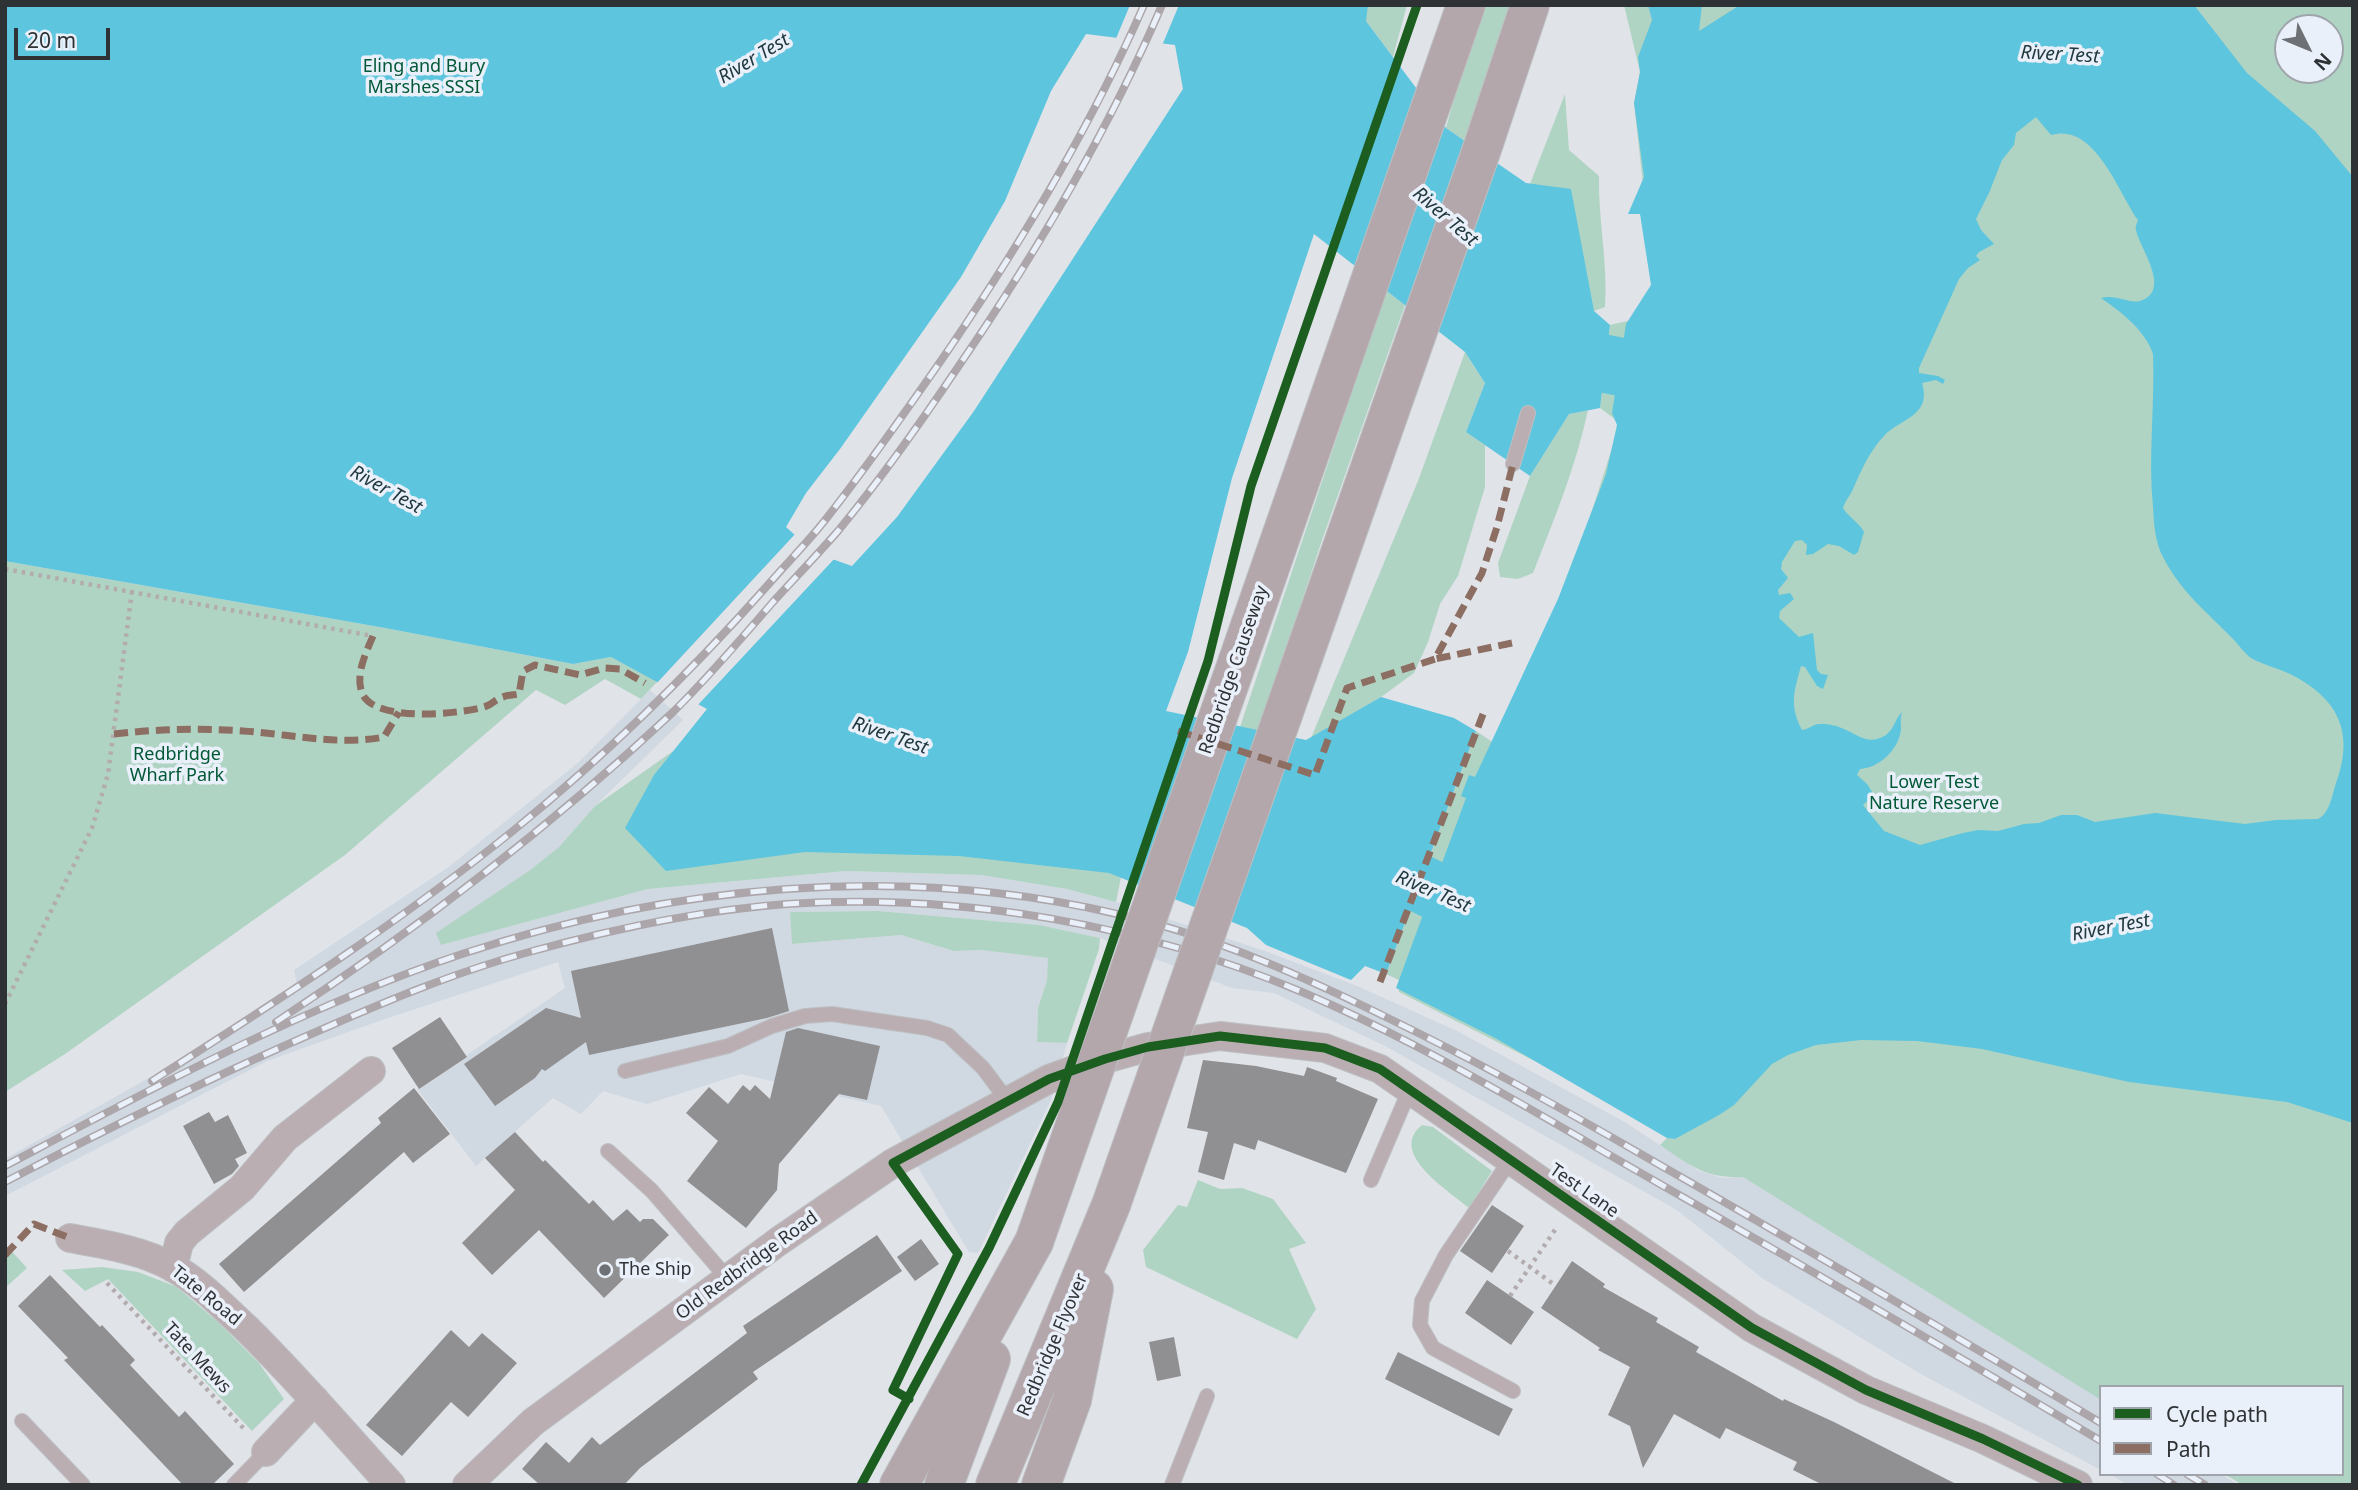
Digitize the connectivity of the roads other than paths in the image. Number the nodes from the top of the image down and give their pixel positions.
1 (1453, 5) edge
2 (1466, 5) edge
3 (1530, 5) edge
4 (1548, 5) edge
5 (1432, 96) junction
6 (1483, 146) junction
7 (1528, 413) dead end
8 (1513, 464) dead end
9 (625, 1070) dead end
10 (371, 1071) dead end
11 (1049, 1079) joint
12 (1410, 1089) junction
13 (1007, 1100) junction
14 (608, 1151) dead end
15 (1511, 1159) junction
16 (1371, 1180) dead end
17 (1111, 1205) junction
18 (70, 1238) dead end
19 (1034, 1242) junction
20 (173, 1268) junction
21 (728, 1279) junction
22 (1513, 1391) dead end
23 (1208, 1396) dead end
24 (315, 1400) junction
25 (22, 1421) dead end
26 (266, 1452) joint
27 (83, 1485) edge
28 (233, 1485) edge
29 (391, 1485) edge
30 (467, 1485) edge
31 (899, 1485) edge
32 (944, 1485) edge
33 (995, 1485) edge
34 (1041, 1485) edge
35 (1172, 1485) edge
36 (2078, 1485) edge

1 - 5 main road
2 - 5 main road
3 - 6 main road
4 - 6 main road
5 - 19 main road, Redbridge Causeway, bridge
6 - 17 main road, bridge
7 - 8 lane
9 - 13 lane
10 - 20 street
11 - 12 street, Test Lane
11 - 13 street, Old Redbridge Road
12 - 15 street, Test Lane
12 - 16 lane
13 - 21 street, Old Redbridge Road
14 - 21 lane
15 - 22 lane
15 - 36 street, Test Lane
17 - 33 main road, Redbridge Flyover
17 - 34 main road
18 - 20 street, Tate Road
19 - 31 main road
19 - 32 main road
20 - 24 street, Tate Road
21 - 30 street, Old Redbridge Road
23 - 35 lane
24 - 26 street
24 - 29 street, Tate Road
25 - 27 lane
26 - 28 lane

